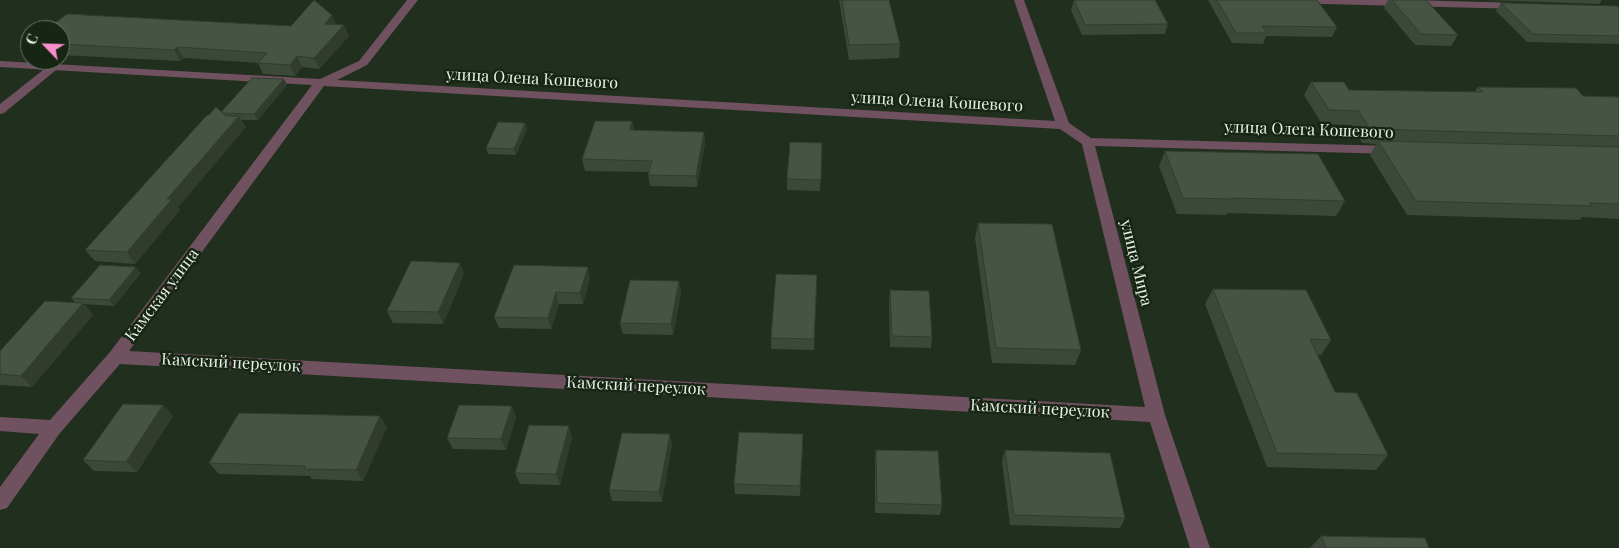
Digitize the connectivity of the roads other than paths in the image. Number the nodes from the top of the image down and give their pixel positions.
1 (413, 0) edge
2 (1019, 0) edge
3 (1286, 0) edge
4 (1533, 7) edge
5 (0, 64) edge
6 (20, 66) edge
7 (70, 69) edge
8 (50, 70) edge
9 (319, 84) junction
10 (0, 110) edge
11 (1063, 125) junction
12 (1088, 142) junction
13 (1402, 150) edge
14 (116, 357) junction
15 (1156, 415) junction
16 (0, 424) edge
17 (54, 428) junction
18 (0, 502) edge
19 (1200, 548) edge

1 - 9 street
2 - 11 street
3 - 4 street
5 - 6 street, улица Олена Кошевого
7 - 9 street, улица Олена Кошевого
8 - 10 street
9 - 11 street, улица Олена Кошевого
9 - 14 street, Камская улица
11 - 12 street
12 - 13 street, улица Олега Кошевого
12 - 15 street, улица Мира
14 - 15 street, Камский переулок
14 - 17 street, Камская улица
15 - 19 street, улица Мира
16 - 17 street
17 - 18 street, Камская улица

